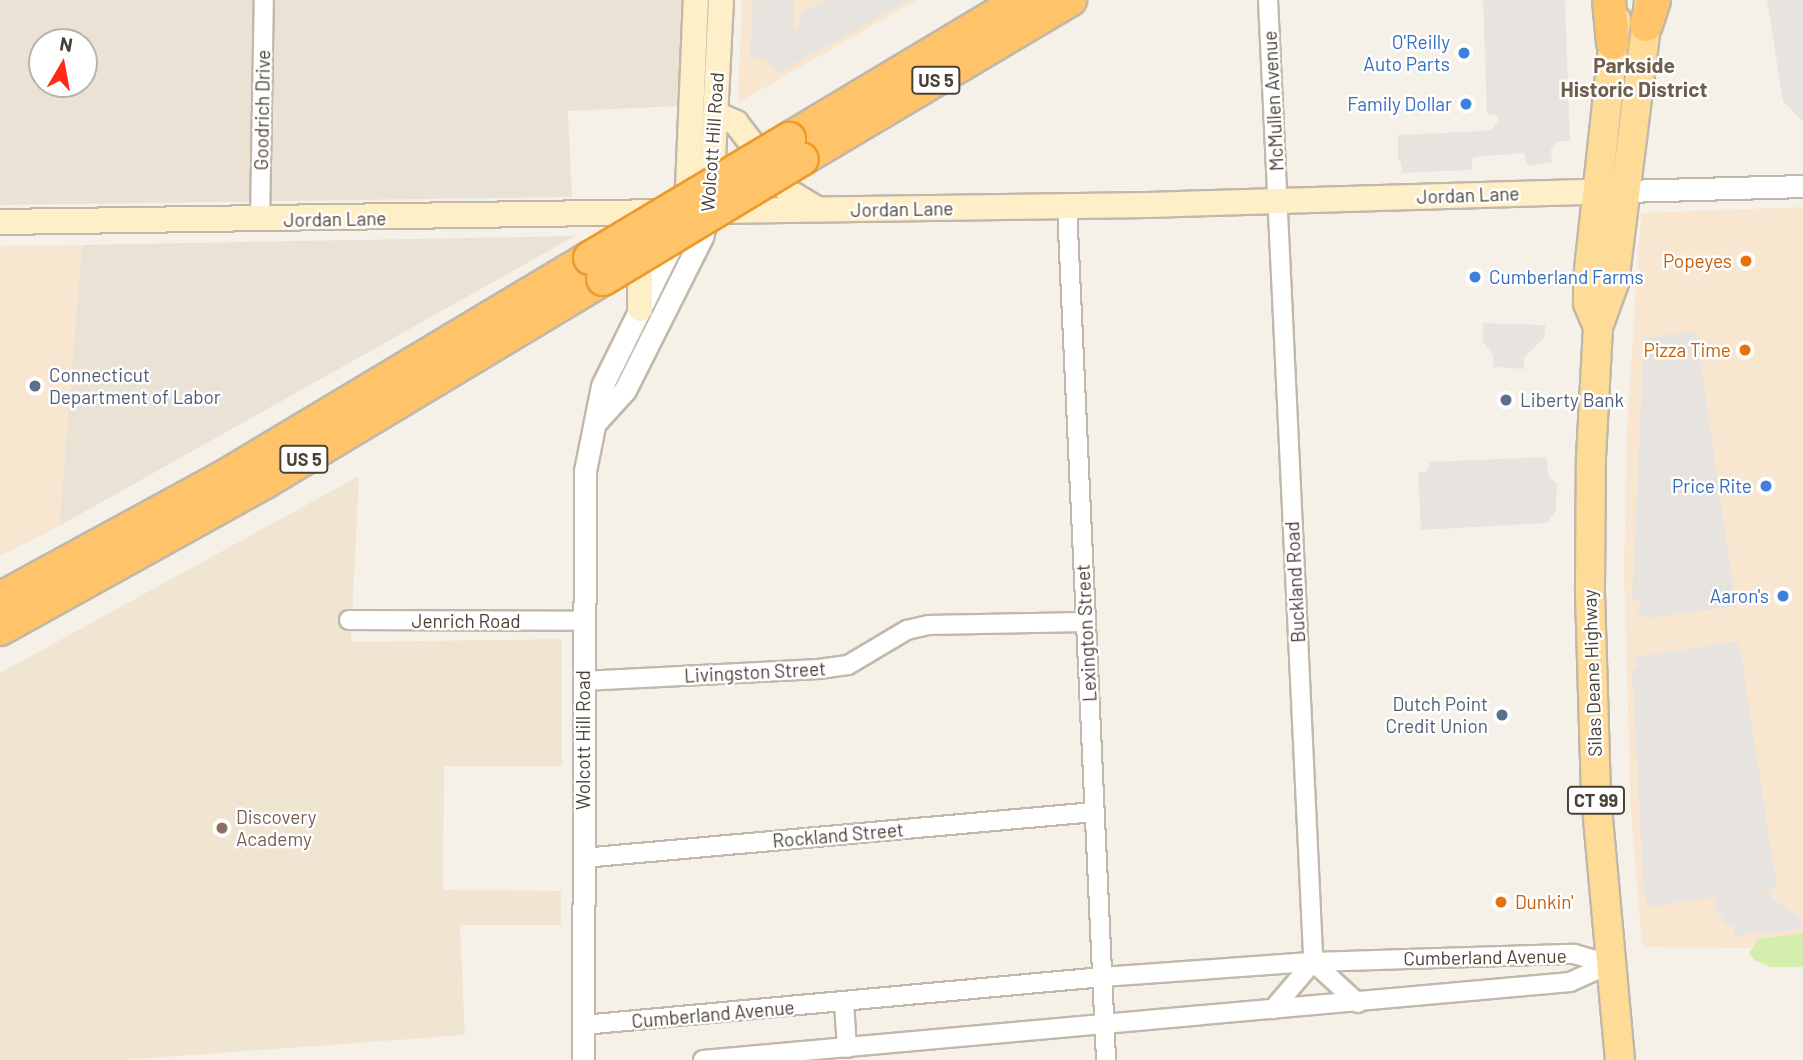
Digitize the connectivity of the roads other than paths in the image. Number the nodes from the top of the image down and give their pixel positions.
1 (264, 0) edge
2 (696, 0) edge
3 (721, 0) edge
4 (1021, 0) edge
5 (1069, 0) edge
6 (1268, 0) edge
7 (1609, 0) edge
8 (1619, 0) edge
9 (1650, 8) edge
10 (1613, 43) junction
11 (716, 114) junction
12 (795, 149) junction
13 (1803, 186) edge
14 (1595, 191) junction
15 (1625, 191) junction
16 (1277, 202) junction
17 (1067, 207) junction
18 (709, 211) junction
19 (821, 211) junction
20 (683, 212) junction
21 (581, 214) junction
22 (260, 220) junction
23 (0, 222) edge
24 (596, 269) junction
25 (640, 309) junction
26 (1598, 327) junction
27 (616, 357) junction
28 (636, 368) junction
29 (596, 422) junction
30 (0, 599) edge
31 (349, 620) dead end
32 (583, 621) junction
33 (1085, 622) junction
34 (0, 629) edge
35 (583, 681) junction
36 (1094, 812) junction
37 (583, 858) junction
38 (1312, 962) junction
39 (1609, 964) junction
40 (1102, 977) junction
41 (844, 1002) junction
42 (1358, 1003) junction
43 (1273, 1009) junction
44 (1103, 1022) junction
45 (583, 1026) junction
46 (847, 1048) junction
47 (583, 1060) edge
48 (703, 1060) edge
49 (1106, 1060) edge
50 (1620, 1060) edge

1 - 22 street, Goodrich Drive
2 - 20 main road, Wolcott Hill Road
3 - 11 main road, Wolcott Hill Road
4 - 12 highway, US 5
5 - 12 highway, US 5
6 - 16 street, McMullen Avenue
7 - 10 highway
8 - 10 main road, Silas Deane Highway / CT 99
9 - 15 main road, Silas Deane Highway / CT 99
10 - 14 main road, Silas Deane Highway / CT 99
11 - 18 main road, Wolcott Hill Road
11 - 19 main road
12 - 24 highway, US 5, bridge
13 - 15 street, Jordan Lane
14 - 15 main road, Jordan Lane
14 - 16 main road, Jordan Lane
14 - 26 main road, Silas Deane Highway / CT 99
15 - 26 main road, Silas Deane Highway / CT 99
16 - 17 main road, Jordan Lane
16 - 38 street, Buckland Road
17 - 19 main road, Jordan Lane
17 - 33 street, Lexington Street
18 - 19 main road, Jordan Lane
18 - 20 main road, Jordan Lane
18 - 28 street, Wolcott Hill Road
20 - 21 main road, Jordan Lane
20 - 25 street, Wolcott Hill Road
21 - 22 main road, Jordan Lane
21 - 25 main road
22 - 23 main road, Jordan Lane
24 - 30 highway, US 5
24 - 34 highway, US 5
25 - 27 street, Wolcott Hill Road
26 - 39 main road, Silas Deane Highway / CT 99
27 - 28 street
27 - 29 street, Wolcott Hill Road
28 - 29 street, Wolcott Hill Road
29 - 32 street, Wolcott Hill Road
31 - 32 street, Jenrich Road
32 - 35 street, Wolcott Hill Road
33 - 35 street, Livingston Street
33 - 36 street, Lexington Street
35 - 37 street, Wolcott Hill Road
36 - 37 street, Rockland Street
36 - 40 street, Lexington Street
37 - 45 street, Wolcott Hill Road
38 - 39 street, Cumberland Avenue
38 - 40 street, Cumberland Avenue
38 - 42 street
38 - 43 street
39 - 42 street, Cumberland Avenue
39 - 50 main road, Silas Deane Highway / CT 99
40 - 41 street, Cumberland Avenue
40 - 44 street, Lexington Street
41 - 45 street, Cumberland Avenue
41 - 46 street
42 - 43 street, Cumberland Avenue
43 - 44 street, Cumberland Avenue
44 - 46 street, Cumberland Avenue
44 - 49 street, Lexington Street
45 - 47 street, Wolcott Hill Road
46 - 48 street, Cumberland Avenue

